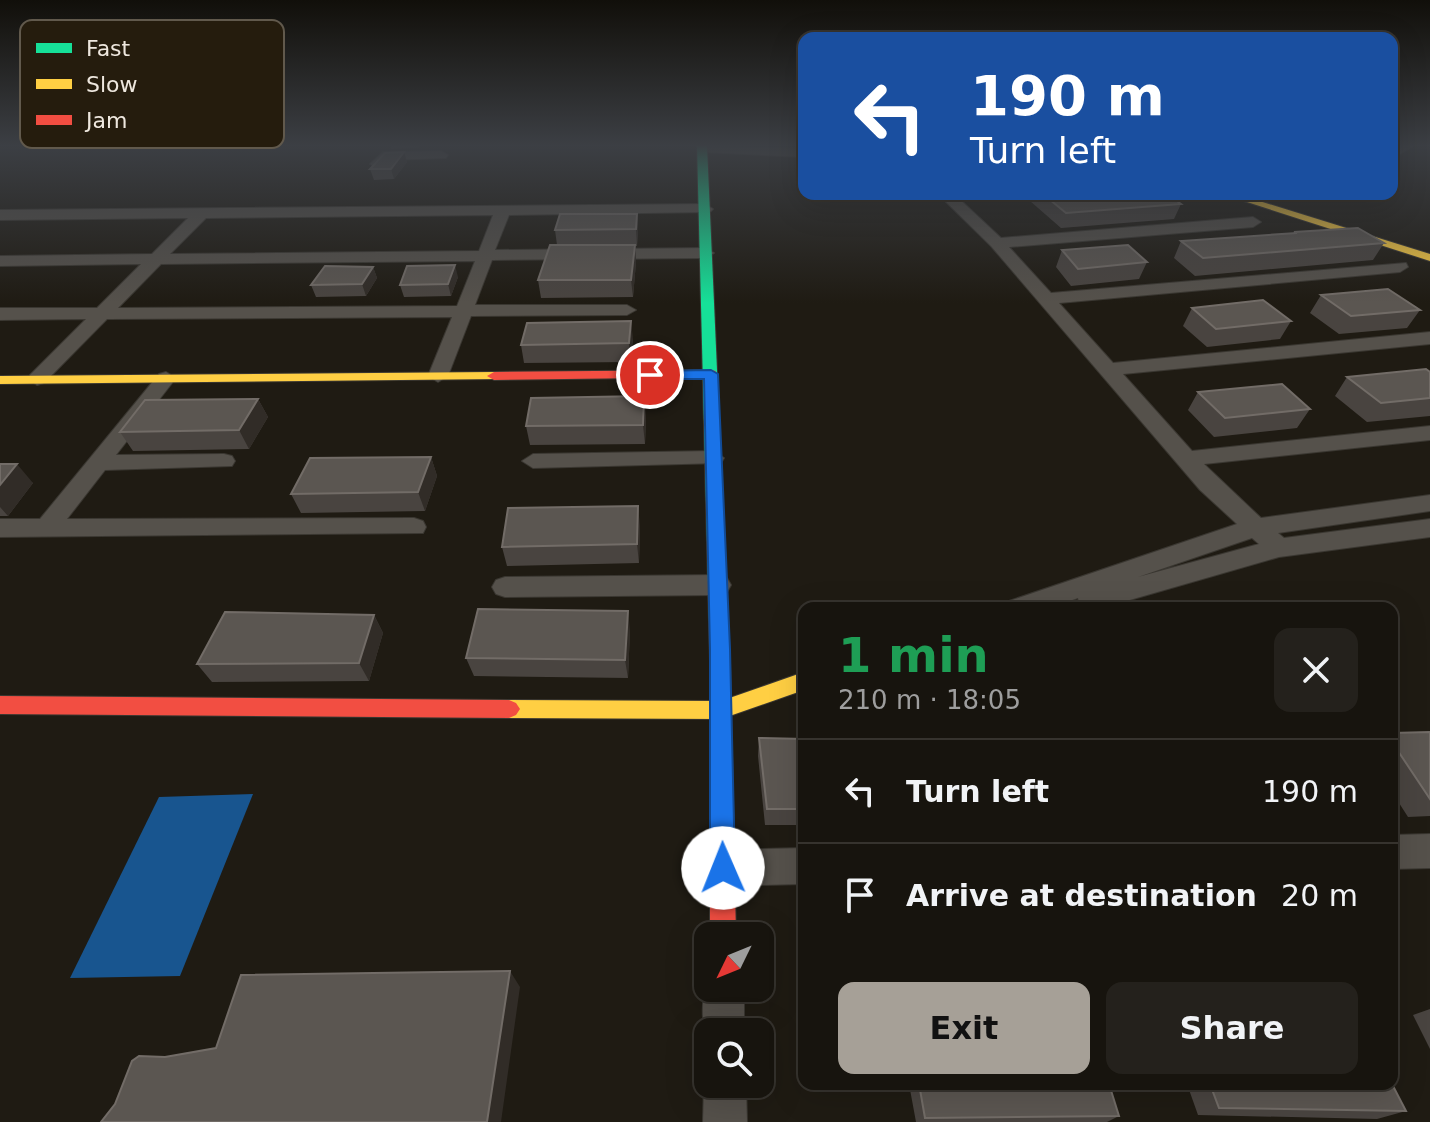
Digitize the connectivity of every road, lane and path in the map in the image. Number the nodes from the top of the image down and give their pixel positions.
1 (704, 198) edge
2 (951, 200) edge
3 (1246, 200) edge
4 (1265, 200) edge
5 (705, 209) junction
6 (503, 210) junction
7 (202, 213) junction
8 (0, 215) edge
9 (1253, 222) dead end
10 (997, 243) junction
11 (1430, 251) edge
12 (706, 253) junction
13 (484, 256) junction
14 (1430, 258) edge
15 (0, 261) edge
16 (155, 261) junction
17 (1400, 267) dead end
18 (1044, 299) junction
19 (464, 310) junction
20 (627, 310) dead end
21 (0, 314) edge
22 (103, 314) junction
23 (1430, 338) edge
24 (1106, 370) junction
25 (711, 374) junction
26 (438, 376) junction
27 (166, 378) junction
28 (37, 379) junction
29 (0, 380) edge
30 (1430, 433) edge
31 (713, 458) junction
32 (1186, 459) junction
33 (224, 461) dead end
34 (533, 461) dead end
35 (99, 463) junction
36 (1430, 503) edge
37 (47, 527) junction
38 (414, 527) dead end
39 (1256, 527) junction
40 (0, 528) edge
41 (1430, 528) edge
42 (1279, 548) junction
43 (718, 585) junction
44 (505, 587) dead end
45 (1037, 602) edge
46 (1086, 602) edge
47 (798, 684) edge
48 (798, 697) edge
49 (0, 705) edge
50 (721, 716) junction
51 (1430, 851) edge
52 (1398, 852) edge
53 (798, 866) edge
54 (723, 868) junction
55 (723, 922) edge
56 (725, 1098) edge
57 (725, 1122) edge

1 - 5 street
2 - 10 street
3 - 14 street
4 - 11 street
5 - 6 street
5 - 12 street
6 - 7 street
6 - 13 street
7 - 8 street
7 - 16 street
9 - 10 street
10 - 18 street
12 - 13 street
12 - 25 street
13 - 16 street
13 - 19 street
15 - 16 street
16 - 22 street
17 - 18 street
18 - 24 street
19 - 20 street
19 - 22 street
19 - 26 street
21 - 22 street
22 - 28 street
23 - 24 street
24 - 32 street
25 - 26 street
25 - 31 street
26 - 27 street
27 - 28 street
27 - 35 street
28 - 29 street
30 - 32 street
31 - 34 street
31 - 43 street
32 - 39 street
33 - 35 street
35 - 37 street
36 - 39 street
37 - 38 street
37 - 40 street
39 - 42 street
39 - 45 street
41 - 42 street
42 - 46 street
43 - 44 street
43 - 50 street
47 - 50 street
48 - 50 street
49 - 50 street
50 - 54 street
51 - 52 street
53 - 54 street
54 - 55 street
56 - 57 street

